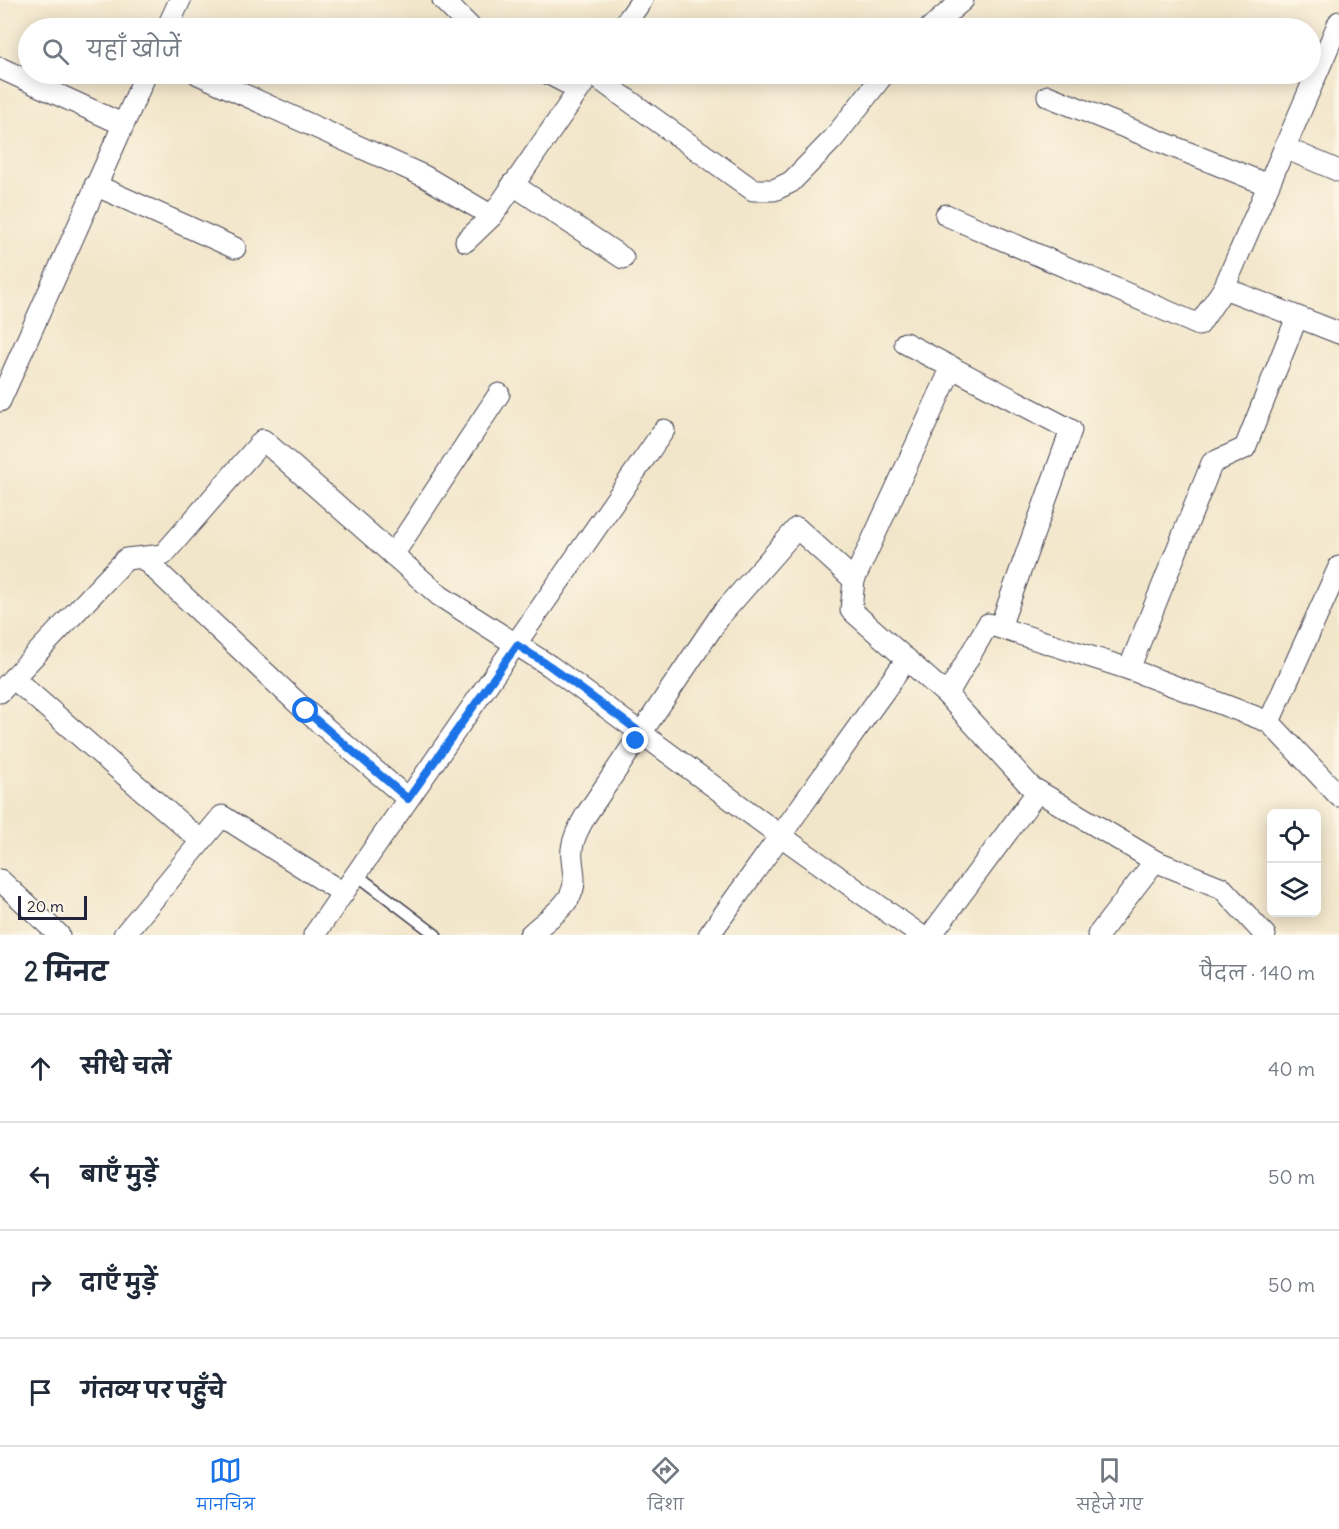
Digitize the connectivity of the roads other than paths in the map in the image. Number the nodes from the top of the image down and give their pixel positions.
1 (180, 0) edge
2 (443, 0) edge
3 (642, 0) edge
4 (963, 0) edge
5 (172, 18) edge
6 (461, 18) edge
7 (629, 18) edge
8 (942, 18) edge
9 (1339, 22) edge
10 (1321, 64) edge
11 (0, 68) edge
12 (18, 76) edge
13 (35, 84) edge
14 (141, 84) edge
15 (220, 84) edge
16 (583, 84) edge
17 (594, 84) edge
18 (876, 84) edge
19 (1312, 84) edge
20 (1048, 96) dead end
21 (122, 124) junction
22 (1285, 148) junction
23 (1339, 171) edge
24 (513, 184) junction
25 (95, 185) junction
26 (1268, 185) junction
27 (946, 215) dead end
28 (492, 216) junction
29 (466, 241) dead end
30 (236, 248) dead end
31 (623, 258) dead end
32 (1224, 288) junction
33 (1297, 317) junction
34 (1339, 333) edge
35 (905, 343) dead end
36 (952, 367) junction
37 (499, 394) dead end
38 (0, 401) edge
39 (664, 430) dead end
40 (393, 555) junction
41 (142, 558) junction
42 (1339, 567) edge
43 (854, 580) junction
44 (1000, 627) junction
45 (517, 645) junction
46 (907, 659) junction
47 (1129, 669) junction
48 (6, 685) edge
49 (947, 695) junction
50 (1269, 722) junction
51 (641, 733) junction
52 (1038, 791) junction
53 (1339, 796) edge
54 (408, 799) junction
55 (781, 836) junction
56 (201, 841) junction
57 (1155, 861) junction
58 (357, 871) junction
59 (0, 880) edge
60 (343, 893) junction
61 (59, 935) edge
62 (124, 935) edge
63 (314, 935) edge
64 (436, 935) edge
65 (530, 935) edge
66 (710, 935) edge
67 (920, 935) edge
68 (931, 935) edge
69 (1098, 935) edge
70 (1265, 935) edge

1 - 5 street
2 - 6 street
3 - 7 street
4 - 8 street
9 - 10 street
11 - 12 street
13 - 21 street
14 - 21 street
15 - 28 street
16 - 24 street
17 - 18 street
19 - 22 street
20 - 26 street
21 - 25 street
22 - 23 street
22 - 26 street
24 - 28 street
24 - 31 street
25 - 30 street
25 - 38 street
26 - 32 street
27 - 32 street
28 - 29 street
32 - 33 street
33 - 34 street
33 - 47 street
35 - 36 street
36 - 43 street
36 - 44 street
37 - 40 street
39 - 45 street
40 - 41 street
40 - 45 street
41 - 48 street
41 - 54 street
42 - 50 street
43 - 46 street
43 - 51 street
44 - 47 street
44 - 49 street
45 - 51 street
45 - 54 street
46 - 49 street
46 - 55 street
47 - 50 street
48 - 56 street
49 - 52 street
50 - 53 street
51 - 55 street
51 - 65 street
52 - 57 street
52 - 68 street
54 - 58 street
55 - 66 street
55 - 67 street
56 - 60 street
56 - 62 street
57 - 69 street
57 - 70 street
58 - 60 street
58 - 64 lane
59 - 61 street
60 - 63 street

